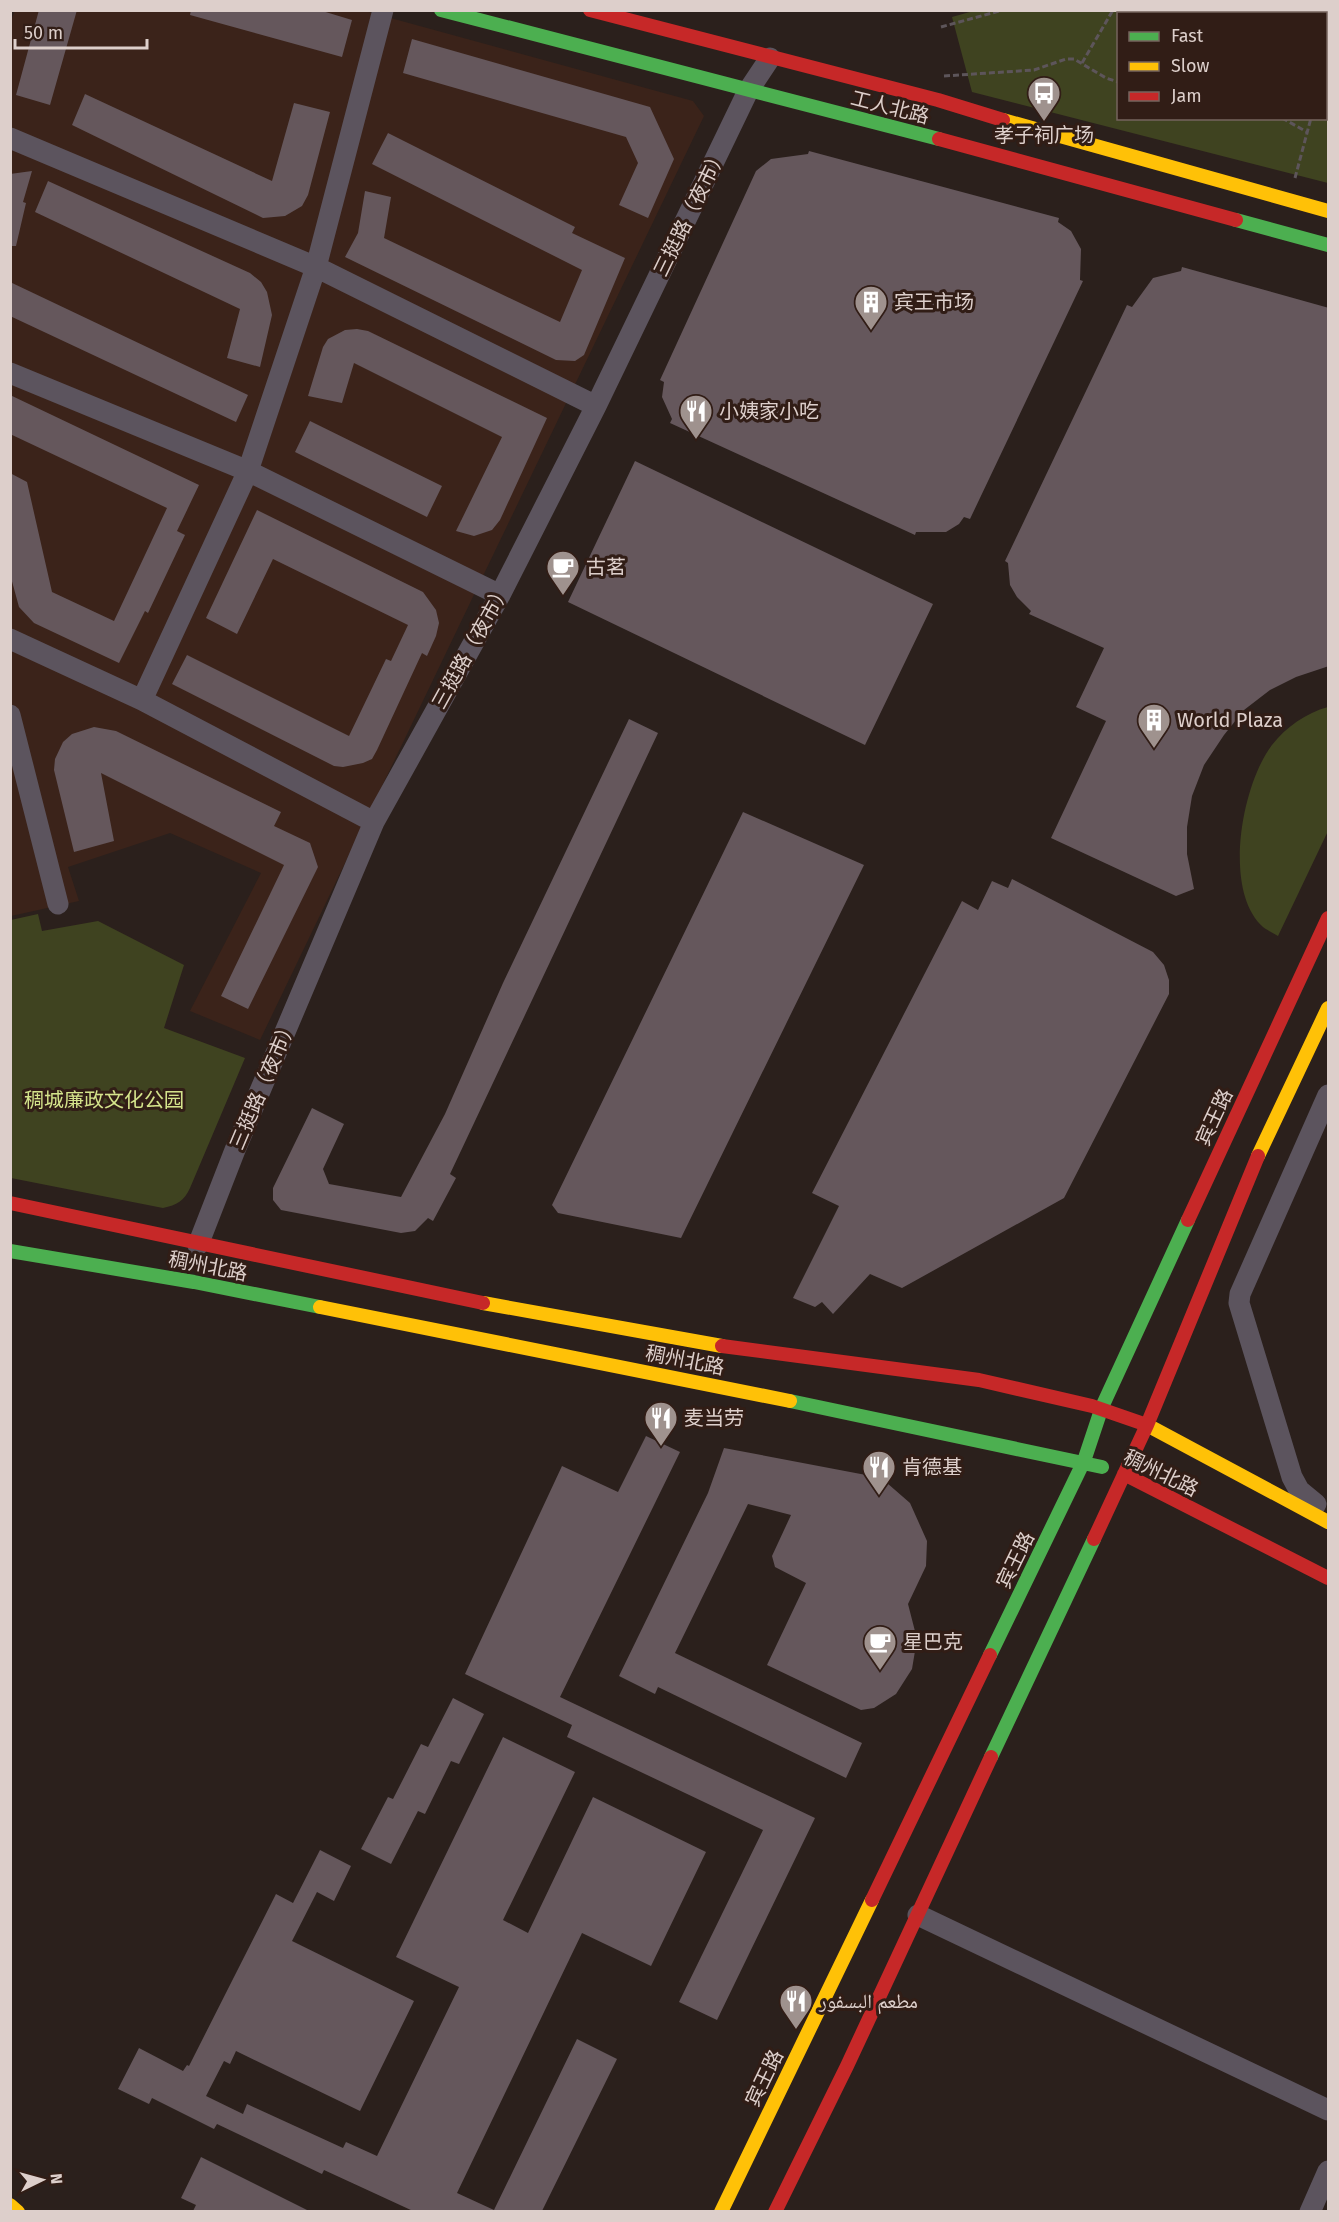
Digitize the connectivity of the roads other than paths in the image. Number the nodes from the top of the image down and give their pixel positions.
1 (383, 10) edge
2 (441, 10) edge
3 (590, 10) edge
4 (770, 58) junction
5 (748, 91) junction
6 (10, 138) edge
7 (1329, 211) edge
8 (1329, 245) edge
9 (316, 267) junction
10 (10, 373) edge
11 (596, 406) junction
12 (248, 471) junction
13 (500, 595) junction
14 (10, 639) edge
15 (142, 700) junction
16 (10, 715) edge
17 (374, 822) junction
18 (58, 904) dead end
19 (1329, 918) edge
20 (1326, 1021) edge
21 (1329, 1095) edge
22 (10, 1203) edge
23 (198, 1245) junction
24 (10, 1251) edge
25 (1102, 1407) junction
26 (1147, 1425) junction
27 (1084, 1461) junction
28 (1124, 1474) junction
29 (1329, 1514) edge
30 (1329, 1522) edge
31 (1329, 1578) edge
32 (918, 1915) junction
33 (1329, 2110) edge
34 (1329, 2171) edge
35 (10, 2205) edge
36 (18, 2211) edge
37 (721, 2211) edge
38 (775, 2211) edge
39 (1310, 2211) edge

1 - 9 street
2 - 5 main road, 工人北路
3 - 4 main road, 工人北路
4 - 5 street, 三挺路（夜市）
4 - 7 main road, 工人北路
5 - 8 main road, 工人北路
5 - 11 street, 三挺路（夜市）
6 - 9 street
9 - 11 street
9 - 12 street
10 - 12 street
11 - 13 street, 三挺路（夜市）
12 - 13 street
12 - 15 street
13 - 17 street, 三挺路（夜市）
14 - 15 street
15 - 17 street
16 - 18 street
17 - 23 street, 三挺路（夜市）
19 - 25 main road, 宾王路
20 - 26 main road
21 - 29 street
22 - 23 main road, 稠州北路
23 - 25 main road, 稠州北路
24 - 27 main road, 稠州北路
25 - 26 main road, 稠州北路
25 - 27 main road, 宾王路
26 - 28 main road
26 - 30 main road, 稠州北路
27 - 28 main road, 稠州北路
27 - 37 main road, 宾王路
28 - 31 main road, 稠州北路
28 - 32 main road
32 - 33 street
32 - 38 main road
34 - 39 street
35 - 36 main road

